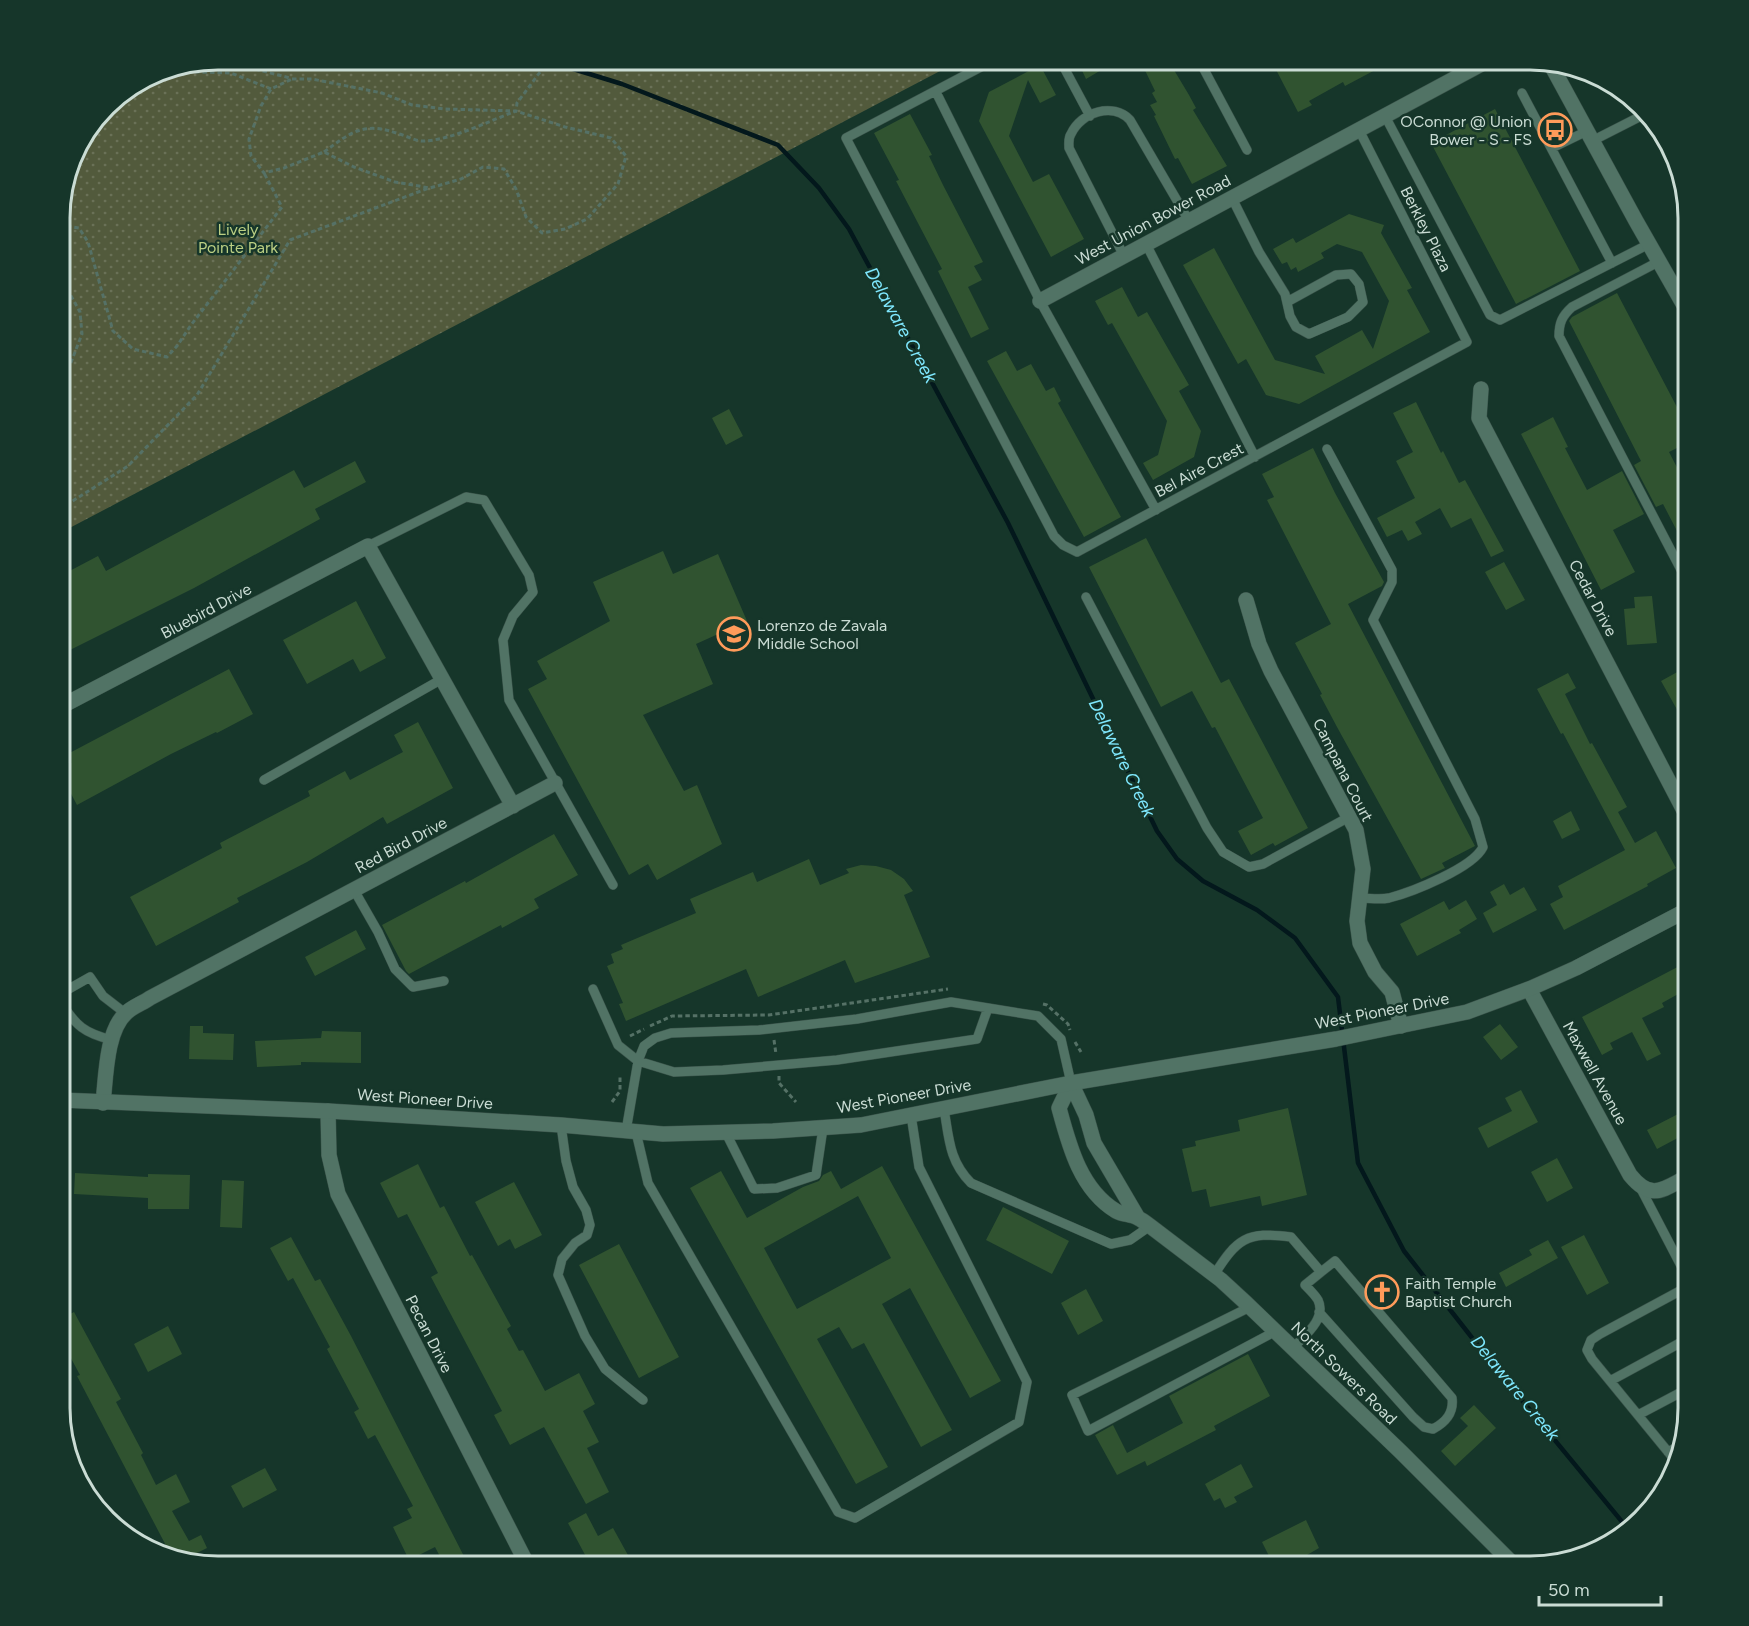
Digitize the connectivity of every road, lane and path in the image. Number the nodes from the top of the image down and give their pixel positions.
1 (256, 70) edge
2 (542, 70) edge
3 (976, 70) edge
4 (1065, 70) edge
5 (1203, 70) edge
6 (1470, 70) edge
7 (200, 72) edge
8 (1555, 73) edge
9 (292, 79) junction
10 (271, 88) junction
11 (936, 92) junction
12 (1522, 93) dead end
13 (516, 111) junction
14 (1090, 116) junction
15 (1385, 116) junction
16 (1637, 117) edge
17 (1359, 130) junction
18 (1590, 136) junction
19 (1552, 148) junction
20 (1247, 150) dead end
21 (324, 152) junction
22 (264, 173) junction
23 (430, 188) junction
24 (1232, 198) junction
25 (1189, 221) junction
26 (71, 227) edge
27 (1146, 244) junction
28 (1649, 244) junction
29 (1124, 256) junction
30 (1660, 261) junction
31 (1612, 262) junction
32 (1678, 294) edge
33 (71, 296) edge
34 (1040, 301) junction
35 (1287, 302) junction
36 (1467, 342) joint
37 (71, 362) edge
38 (1481, 389) dead end
39 (1327, 449) dead end
40 (1255, 457) junction
41 (71, 502) edge
42 (1156, 510) junction
43 (368, 546) junction
44 (1678, 564) edge
45 (1086, 597) dead end
46 (1246, 600) dead end
47 (442, 679) junction
48 (71, 701) edge
49 (264, 780) dead end
50 (555, 783) junction
51 (1678, 799) edge
52 (513, 806) junction
53 (1349, 817) junction
54 (613, 885) dead end
55 (354, 890) junction
56 (1360, 898) junction
57 (1678, 915) edge
58 (444, 981) dead end
59 (71, 988) edge
60 (593, 989) dead end
61 (1529, 989) junction
62 (988, 1008) junction
63 (125, 1013) junction
64 (71, 1017) edge
65 (1394, 1028) junction
66 (112, 1040) junction
67 (638, 1061) junction
68 (620, 1075) dead end
69 (1071, 1083) junction
70 (71, 1101) edge
71 (612, 1102) dead end
72 (103, 1103) junction
73 (944, 1108) junction
74 (328, 1111) junction
75 (911, 1115) junction
76 (561, 1125) junction
77 (823, 1128) junction
78 (725, 1131) junction
79 (631, 1132) junction
80 (1635, 1180) junction
81 (1678, 1182) edge
82 (1144, 1222) junction
83 (1678, 1260) edge
84 (1321, 1272) junction
85 (1214, 1275) junction
86 (1678, 1292) edge
87 (1250, 1306) junction
88 (1319, 1312) junction
89 (1276, 1331) junction
90 (1678, 1344) edge
91 (1293, 1348) junction
92 (1610, 1382) junction
93 (1678, 1394) edge
94 (643, 1400) dead end
95 (1638, 1416) junction
96 (1672, 1450) edge
97 (1668, 1452) junction
98 (1671, 1455) edge
99 (523, 1556) edge
100 (1505, 1556) edge

1 - 9 path
2 - 13 path
3 - 11 lane
4 - 14 lane
5 - 20 lane
6 - 15 street, West Union Bower Road
7 - 10 path
8 - 18 street
9 - 10 path
9 - 13 path
10 - 22 path
11 - 34 lane
11 - 42 lane
12 - 19 lane
13 - 21 path
13 - 23 path
14 - 25 lane
14 - 29 lane
15 - 17 street, West Union Bower Road
15 - 31 lane
16 - 18 lane
17 - 24 street, West Union Bower Road
17 - 36 lane, Berkley Plaza
18 - 19 lane
18 - 28 street
19 - 31 lane
21 - 22 path
21 - 23 path
22 - 26 path
23 - 41 path
24 - 25 street, West Union Bower Road
24 - 35 lane
25 - 27 street, West Union Bower Road
27 - 29 street, West Union Bower Road
27 - 40 lane
28 - 30 street
28 - 31 lane
29 - 34 street, West Union Bower Road
30 - 32 street
30 - 44 lane
33 - 37 path
34 - 42 lane, Bel Aire Crest
35 - 35 lane
36 - 40 lane, Bel Aire Crest
38 - 51 street, Cedar Drive
39 - 56 lane
40 - 42 lane, Bel Aire Crest
43 - 47 street
43 - 48 street, Bluebird Drive
43 - 50 lane
45 - 53 lane
46 - 53 street, Campana Court
47 - 49 lane
47 - 52 street
50 - 52 street, Red Bird Drive
50 - 54 lane
52 - 55 street, Red Bird Drive
53 - 56 street, Campana Court
55 - 58 lane
55 - 63 street, Red Bird Drive
56 - 65 street, Campana Court
57 - 61 street, West Pioneer Drive
59 - 63 lane
60 - 67 lane
61 - 65 street, West Pioneer Drive
61 - 80 street, Maxwell Avenue
62 - 67 lane
62 - 67 lane
62 - 69 lane
63 - 66 street
64 - 66 lane
65 - 69 street, West Pioneer Drive
66 - 72 street
67 - 79 lane
68 - 71 path
69 - 73 street, West Pioneer Drive
69 - 82 street, North Sowers Road
69 - 82 street, North Sowers Road
70 - 72 street, West Pioneer Drive
72 - 74 street, West Pioneer Drive
73 - 75 street, West Pioneer Drive
73 - 82 lane
74 - 76 street, West Pioneer Drive
74 - 99 street, Pecan Drive
75 - 77 street, West Pioneer Drive
75 - 79 lane
76 - 79 street, West Pioneer Drive
76 - 94 lane
77 - 78 street, West Pioneer Drive
77 - 78 lane
78 - 79 street, West Pioneer Drive
80 - 81 street
80 - 83 lane
82 - 85 street, North Sowers Road
84 - 85 lane
84 - 88 lane
84 - 88 lane
85 - 87 street, North Sowers Road
86 - 92 lane
87 - 89 street, North Sowers Road
87 - 89 lane
88 - 91 lane
89 - 91 street, North Sowers Road
90 - 92 lane
91 - 100 street, North Sowers Road
92 - 95 lane
93 - 95 lane
95 - 97 lane
96 - 97 lane
97 - 98 lane

